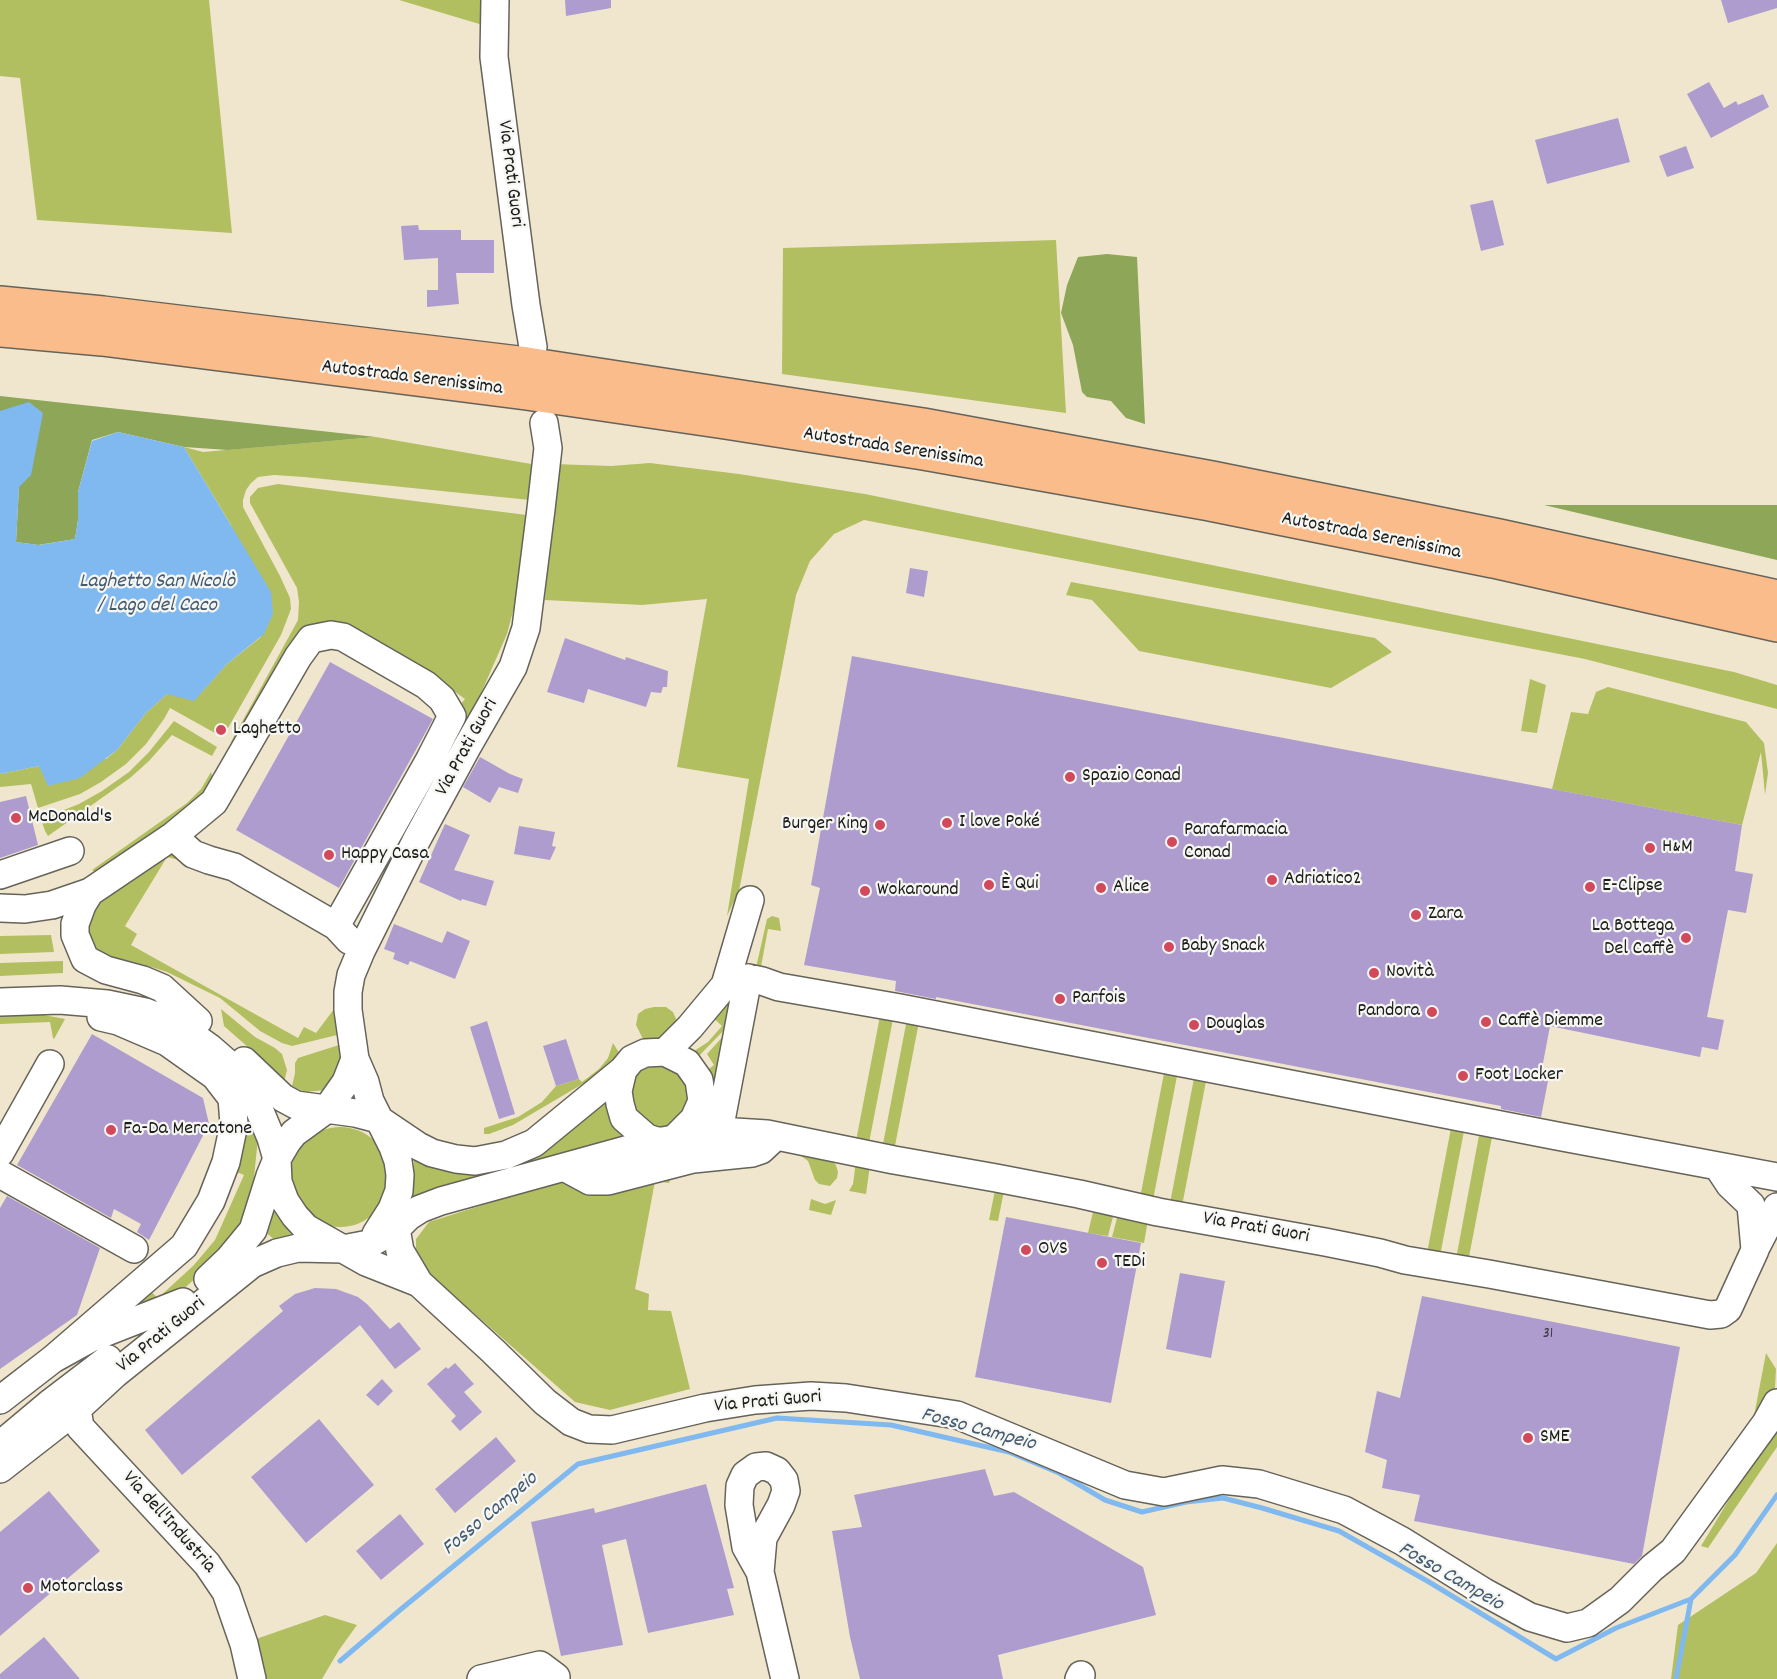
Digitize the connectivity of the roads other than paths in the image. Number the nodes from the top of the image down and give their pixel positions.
1 (495, 0) edge
2 (0, 303) edge
3 (0, 330) edge
4 (533, 347) dead end
5 (544, 423) dead end
6 (1777, 597) edge
7 (1777, 625) edge
8 (173, 836) junction
9 (70, 851) dead end
10 (0, 875) edge
11 (90, 892) junction
12 (750, 900) dead end
13 (0, 908) edge
14 (336, 926) junction
15 (361, 951) junction
16 (737, 981) junction
17 (4, 997) edge
18 (198, 1021) junction
19 (665, 1052) junction
20 (355, 1059) junction
21 (50, 1064) dead end
22 (623, 1070) junction
23 (327, 1109) junction
24 (378, 1119) junction
25 (719, 1131) junction
26 (776, 1136) junction
27 (667, 1141) junction
28 (3, 1147) edge
29 (273, 1167) junction
30 (564, 1167) junction
31 (1718, 1167) junction
32 (0, 1174) edge
33 (1777, 1177) edge
34 (1777, 1207) edge
35 (396, 1229) junction
36 (369, 1244) junction
37 (134, 1249) junction
38 (343, 1249) junction
39 (180, 1250) junction
40 (1755, 1250) junction
41 (419, 1283) junction
42 (134, 1291) junction
43 (183, 1302) junction
44 (53, 1359) junction
45 (115, 1374) junction
46 (0, 1400) edge
47 (1777, 1403) edge
48 (77, 1408) junction
49 (0, 1445) edge
50 (98, 1446) junction
51 (0, 1470) edge
52 (760, 1572) dead end
53 (556, 1677) dead end
54 (252, 1679) edge
55 (481, 1679) edge
56 (785, 1679) edge

1 - 4 street, Via Prati Guori
2 - 6 highway, Autostrada Serenissima
3 - 7 highway, Autostrada Serenissima
5 - 15 street, Via Prati Guori
8 - 11 street
8 - 14 street
8 - 14 street
9 - 10 street
11 - 13 street
11 - 18 street
12 - 16 street
14 - 15 street
15 - 20 street, Via Prati Guori
16 - 19 street
16 - 25 street
16 - 31 street
17 - 18 street
17 - 29 street
17 - 39 street
18 - 23 street
19 - 22 street
19 - 27 street
20 - 23 street
20 - 24 street, Via Prati Guori
21 - 28 street
22 - 24 street
22 - 27 street
23 - 24 street
23 - 29 street
24 - 36 street
25 - 26 street, Via Prati Guori
25 - 27 street, Via Prati Guori
26 - 30 street
26 - 40 street, Via Prati Guori
27 - 30 street, Via Prati Guori
29 - 38 street
29 - 43 street, Via Prati Guori
30 - 35 street, Via Prati Guori
31 - 33 street
31 - 40 street, Via Prati Guori
32 - 37 street
34 - 40 street, Via Prati Guori
35 - 36 street, Via Prati Guori
35 - 41 street, Via Prati Guori
36 - 38 street, Via Prati Guori
37 - 39 street
37 - 42 street
38 - 41 street, Via Prati Guori
38 - 45 street, Via Prati Guori
39 - 42 street
41 - 47 street, Via Prati Guori
42 - 44 street
43 - 44 street
43 - 48 street
43 - 49 street, Via Prati Guori
44 - 46 street
45 - 48 street, Via Prati Guori
45 - 50 street
48 - 50 street, Via dell'Industria
48 - 51 street, Via Prati Guori
50 - 54 street, Via dell'Industria
52 - 56 street
53 - 55 street

